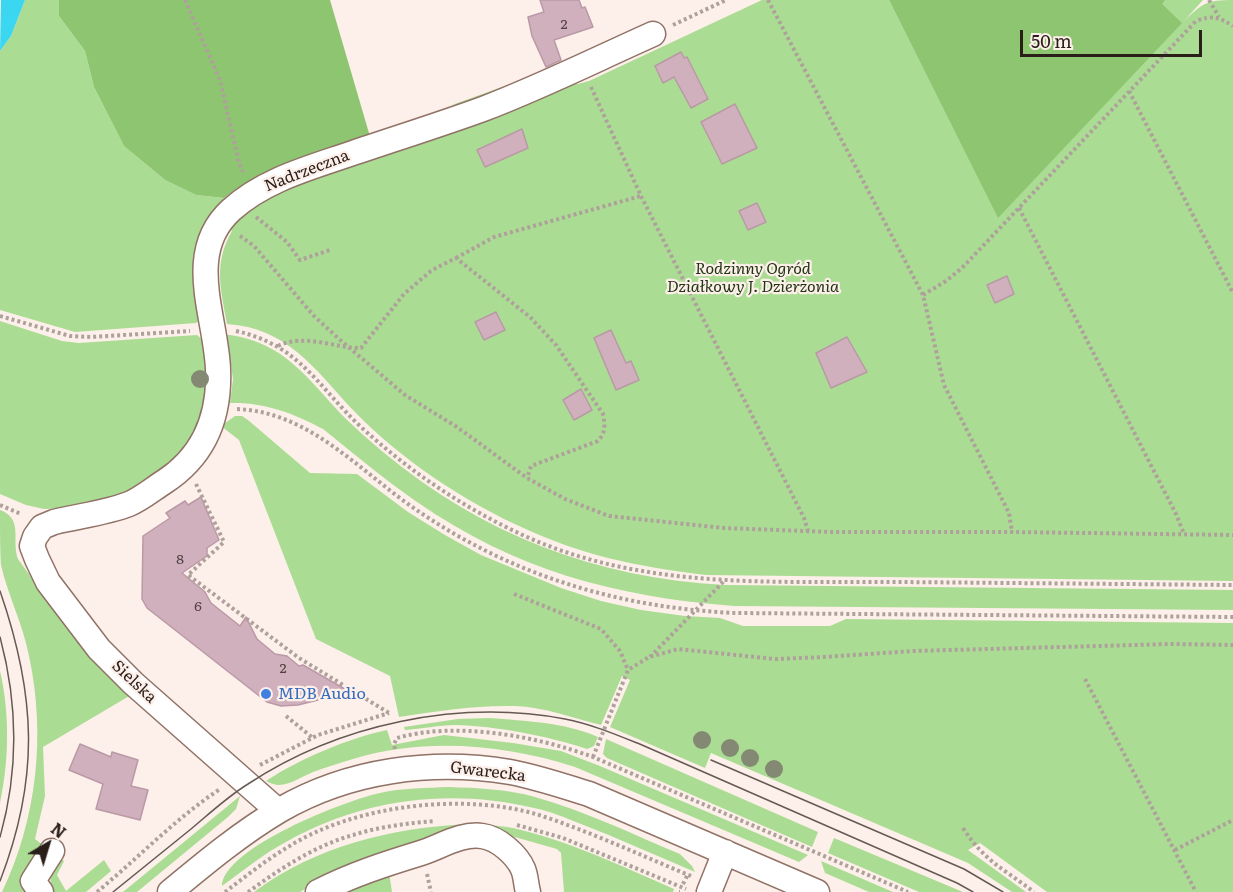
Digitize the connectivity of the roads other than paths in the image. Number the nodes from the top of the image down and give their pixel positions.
1 (653, 34) road end
2 (42, 527) joint
3 (278, 811) junction
4 (52, 851) dead end
5 (726, 852) junction
6 (179, 889) edge
7 (41, 892) edge
8 (318, 892) edge
9 (528, 892) edge
10 (709, 892) edge
11 (817, 892) edge

1 - 2 street, Nadrzeczna
2 - 3 street, Sielska
3 - 5 street, Gwarecka
3 - 6 street, Gwarecka
4 - 7 street
5 - 10 street
5 - 11 street, Gwarecka
8 - 9 street

